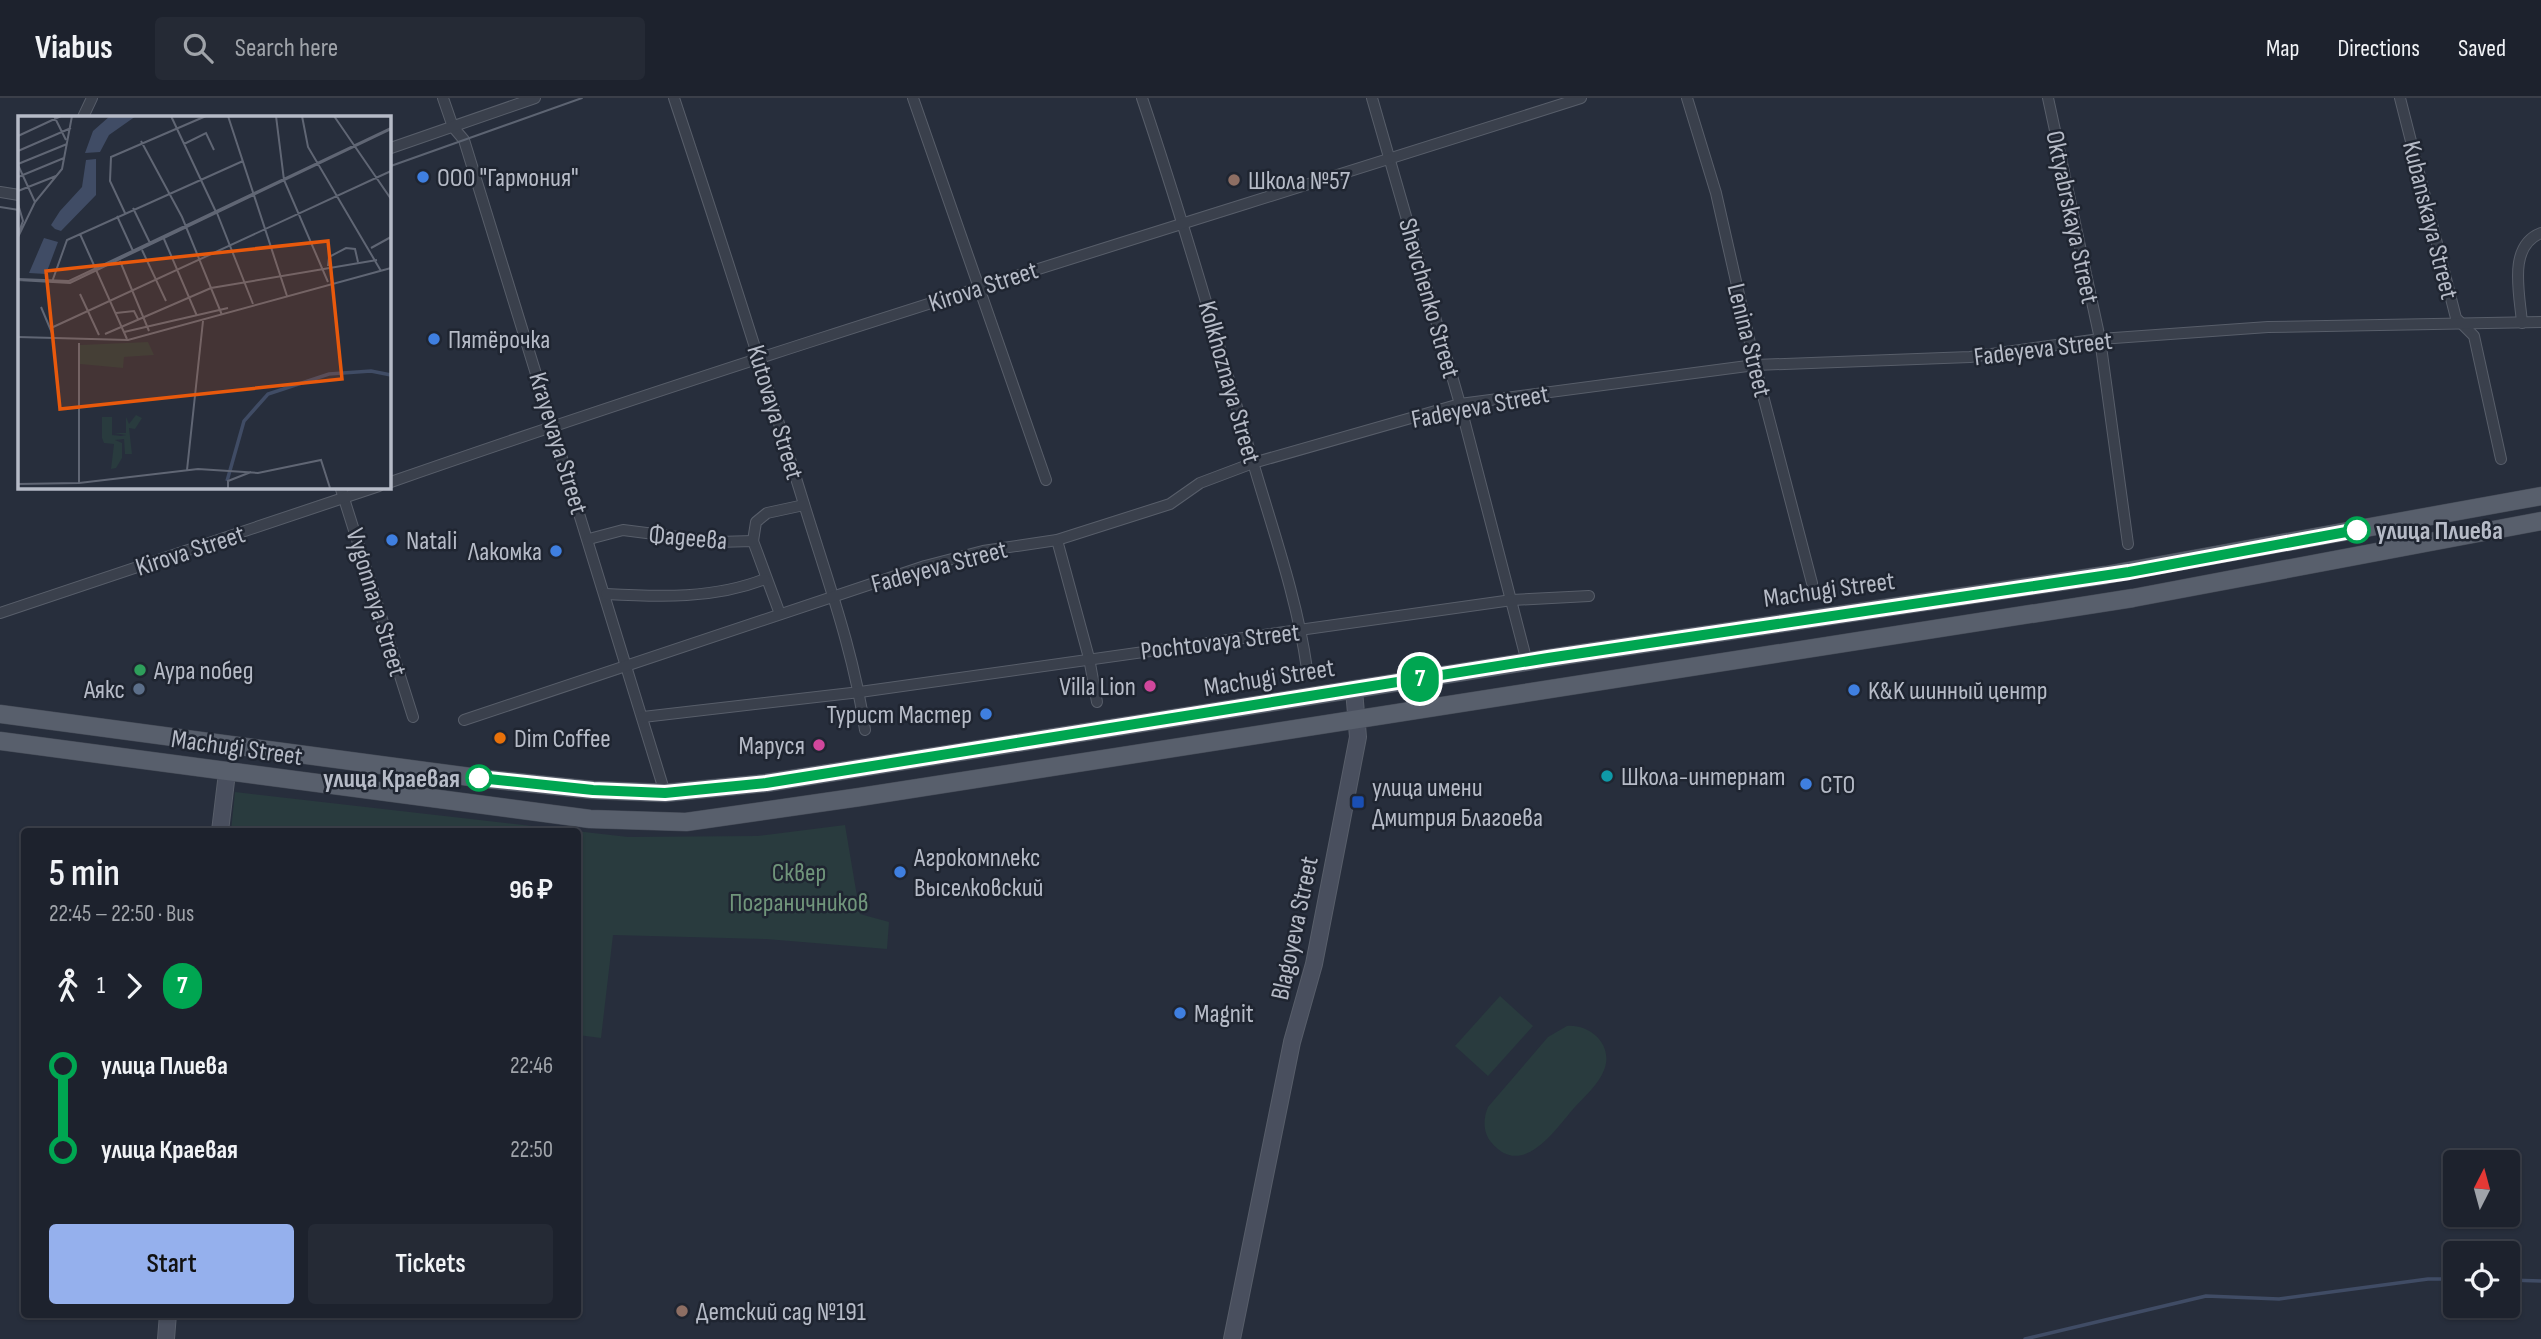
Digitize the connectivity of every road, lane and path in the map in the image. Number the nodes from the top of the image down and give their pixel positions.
1 (92, 98) edge
2 (443, 98) edge
3 (535, 98) edge
4 (674, 98) edge
5 (913, 98) edge
6 (1142, 98) edge
7 (1372, 98) edge
8 (1581, 98) edge
9 (1687, 98) edge
10 (2048, 98) edge
11 (2400, 98) edge
12 (83, 116) edge
13 (453, 127) junction
14 (390, 148) edge
15 (1391, 159) junction
16 (0, 191) edge
17 (18, 195) edge
18 (1184, 223) junction
19 (2541, 233) edge
20 (979, 287) junction
21 (2541, 322) edge
22 (2522, 323) junction
23 (2465, 325) junction
24 (2100, 339) junction
25 (760, 357) junction
26 (1755, 365) junction
27 (1460, 404) junction
28 (553, 425) junction
29 (2501, 459) dead end
30 (1253, 463) junction
31 (1046, 480) dead end
32 (390, 482) edge
33 (341, 488) edge
34 (374, 488) edge
35 (2541, 496) edge
36 (345, 499) junction
37 (804, 505) junction
38 (2541, 521) edge
39 (589, 539) junction
40 (1057, 540) junction
41 (753, 541) junction
42 (2128, 544) dead end
43 (765, 579) junction
44 (1812, 583) dead end
45 (606, 594) junction
46 (833, 595) junction
47 (1589, 596) dead end
48 (1513, 600) junction
49 (0, 613) edge
50 (780, 614) junction
51 (1302, 631) junction
52 (1664, 642) junction
53 (1089, 657) junction
54 (1527, 662) junction
55 (628, 665) junction
56 (1307, 669) dead end
57 (1671, 669) junction
58 (1354, 690) junction
59 (860, 692) junction
60 (1097, 702) dead end
61 (0, 714) edge
62 (643, 716) junction
63 (412, 717) dead end
64 (464, 720) dead end
65 (1359, 720) junction
66 (865, 730) dead end
67 (0, 741) edge
68 (227, 773) junction
69 (665, 793) junction
70 (220, 828) edge
71 (168, 1318) edge
72 (166, 1339) edge
73 (1232, 1339) edge

1 - 12 street
2 - 13 street, Krayevaya Street
3 - 13 street
4 - 25 street, Kutovaya Street
5 - 20 street
6 - 18 street, Kolkhoznaya Street
7 - 15 street, Shevchenko Street
8 - 15 street, Kirova Street
9 - 26 street, Lenina Street
10 - 24 street, Oktyabrskaya Street
11 - 23 street, Kubanskaya Street
13 - 14 street
13 - 28 street, Krayevaya Street
15 - 18 street, Kirova Street
15 - 27 street, Shevchenko Street
16 - 17 street
18 - 20 street, Kirova Street
18 - 30 street, Kolkhoznaya Street
19 - 22 street
20 - 25 street, Kirova Street
20 - 31 street
21 - 22 street, Fadeyeva Street
22 - 23 street, Fadeyeva Street
23 - 24 street, Fadeyeva Street
23 - 29 street, Kubanskaya Street
24 - 26 street, Fadeyeva Street
24 - 42 street, Oktyabrskaya Street
25 - 28 street, Kirova Street
25 - 37 street, Kutovaya Street
26 - 27 street, Fadeyeva Street
26 - 44 street, Lenina Street
27 - 30 street, Fadeyeva Street
27 - 48 street, Shevchenko Street
28 - 32 street, Kirova Street
28 - 39 street, Krayevaya Street
30 - 40 street, Fadeyeva Street
30 - 51 street, Kolkhoznaya Street
33 - 36 street, Vygonnaya Street
34 - 36 street, Kirova Street
35 - 52 main road, Machugi Street
36 - 49 street, Kirova Street
36 - 63 street, Vygonnaya Street
37 - 41 street
37 - 46 street, Kutovaya Street
38 - 57 main road, Machugi Street
39 - 41 street, Фадеева
39 - 45 street, Krayevaya Street
40 - 46 street, Fadeyeva Street
40 - 53 street
41 - 43 street, Фадеева
43 - 45 street
43 - 50 street, Фадеева
45 - 55 street, Krayevaya Street
46 - 50 street, Fadeyeva Street
46 - 59 street, Kutovaya Street
47 - 48 street, Pochtovaya Street
48 - 51 street, Pochtovaya Street
48 - 54 street, Shevchenko Street
50 - 55 street, Fadeyeva Street
51 - 53 street, Pochtovaya Street
51 - 56 street, Kolkhoznaya Street
52 - 54 main road, Machugi Street
52 - 57 main road
53 - 59 street, Pochtovaya Street
53 - 60 street
54 - 58 main road, Machugi Street
55 - 62 street, Krayevaya Street
55 - 64 street, Fadeyeva Street
57 - 65 main road, Machugi Street
58 - 65 street, Blagoyeva Street
58 - 69 main road, Machugi Street
59 - 62 street, Pochtovaya Street
59 - 66 street, Kutovaya Street
61 - 69 main road, Machugi Street
62 - 69 street, Krayevaya Street
65 - 68 main road, Machugi Street
65 - 73 street, Blagoyeva Street
67 - 68 main road, Machugi Street
68 - 70 street
71 - 72 street

